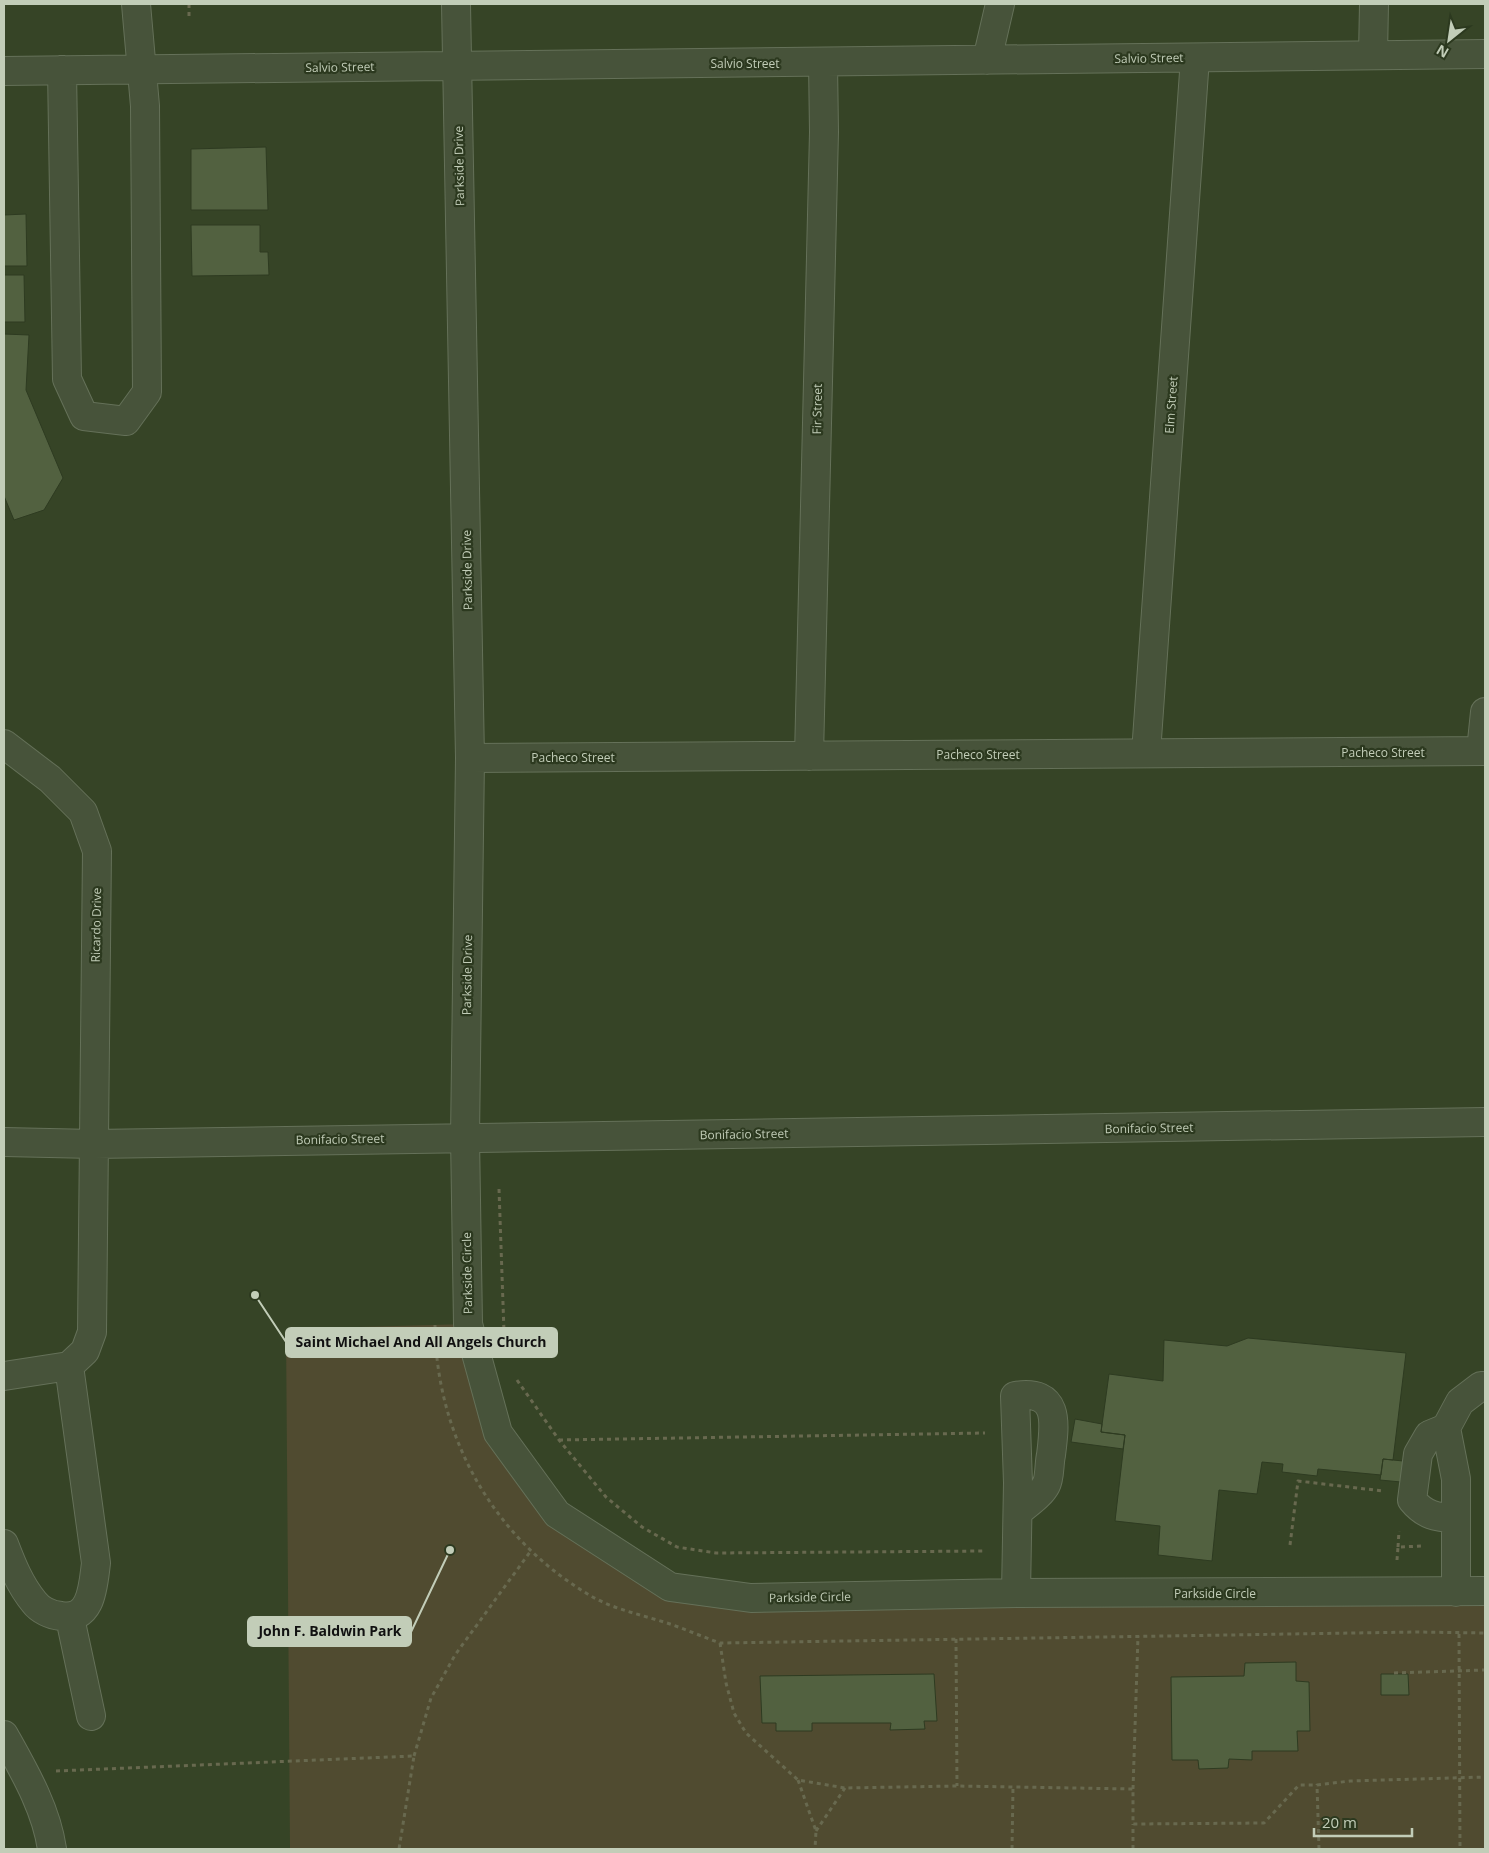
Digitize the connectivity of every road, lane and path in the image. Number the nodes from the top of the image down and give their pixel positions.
1 (136, 4) edge
2 (188, 4) edge
3 (456, 4) edge
4 (1000, 4) edge
5 (1374, 4) edge
6 (189, 18) dead end
7 (1485, 54) edge
8 (1373, 55) junction
9 (1195, 58) junction
10 (987, 60) junction
11 (823, 63) junction
12 (457, 66) junction
13 (141, 68) junction
14 (4, 70) edge
15 (62, 70) junction
16 (1485, 712) edge
17 (4, 744) edge
18 (1483, 751) edge
19 (1146, 753) junction
20 (808, 756) junction
21 (470, 758) junction
22 (1485, 1122) edge
23 (465, 1137) junction
24 (4, 1142) edge
25 (94, 1144) junction
26 (499, 1186) dead end
27 (504, 1342) dead end
28 (69, 1366) junction
29 (514, 1375) dead end
30 (4, 1376) edge
31 (1483, 1386) edge
32 (1446, 1428) junction
33 (1016, 1429) junction
34 (559, 1440) junction
35 (1392, 1492) dead end
36 (1018, 1512) junction
37 (1456, 1532) junction
38 (4, 1544) edge
39 (1290, 1545) dead end
40 (1017, 1551) junction
41 (1397, 1566) dead end
42 (1485, 1591) edge
43 (1456, 1592) junction
44 (1016, 1593) junction
45 (70, 1618) junction
46 (1485, 1633) edge
47 (1459, 1634) junction
48 (1138, 1636) junction
49 (956, 1639) junction
50 (720, 1643) junction
51 (1460, 1670) junction
52 (1485, 1670) edge
53 (1394, 1673) dead end
54 (91, 1716) dead end
55 (4, 1735) edge
56 (414, 1756) junction
57 (25, 1772) junction
58 (1458, 1777) junction
59 (1485, 1777) edge
60 (798, 1780) junction
61 (1317, 1785) junction
62 (957, 1786) junction
63 (1012, 1787) junction
64 (845, 1788) junction
65 (1133, 1790) junction
66 (1134, 1824) junction
67 (816, 1831) junction
68 (52, 1849) edge
69 (399, 1849) edge
70 (815, 1849) edge
71 (1012, 1849) edge
72 (1133, 1849) edge
73 (1319, 1849) edge
74 (1460, 1849) edge

1 - 13 street
2 - 6 path
3 - 12 street, Parkside Drive
4 - 10 street
5 - 8 street
7 - 8 street, Salvio Street
8 - 9 street, Salvio Street
9 - 10 street, Salvio Street
9 - 19 street, Elm Street
10 - 11 street, Salvio Street
11 - 12 street, Salvio Street
11 - 20 street, Fir Street
12 - 13 street, Salvio Street
12 - 21 street, Parkside Drive
13 - 15 street, Salvio Street
13 - 15 street
14 - 15 street, Salvio Street
16 - 18 street
17 - 25 street, Ricardo Drive
18 - 19 street, Pacheco Street
19 - 20 street, Pacheco Street
20 - 21 street, Pacheco Street
21 - 23 street, Parkside Drive
22 - 23 street, Bonifacio Street
23 - 25 street, Bonifacio Street
23 - 44 street, Parkside Circle
24 - 25 street, Bonifacio Street
25 - 28 street, Ricardo Drive
26 - 27 path
28 - 30 street
28 - 45 street
29 - 34 path
31 - 32 street
32 - 37 street
32 - 37 street
33 - 34 path
33 - 36 street
33 - 36 street
34 - 40 path
35 - 39 path
36 - 40 street
37 - 41 path
37 - 43 street
38 - 45 street
40 - 44 street
42 - 43 street, Parkside Circle
43 - 44 street, Parkside Circle
45 - 54 street
46 - 47 path
47 - 48 path
47 - 51 path
48 - 49 path
48 - 65 path
49 - 50 path
49 - 62 path
50 - 56 path
50 - 60 path
51 - 52 path
51 - 53 path
51 - 58 path
55 - 57 street
56 - 57 path
56 - 69 path
57 - 68 street
58 - 59 path
58 - 61 path
58 - 74 path
60 - 64 path
60 - 67 path
61 - 66 path
61 - 73 path
62 - 63 path
62 - 64 path
63 - 65 path
63 - 71 path
64 - 67 path
65 - 66 path
66 - 72 path
67 - 70 path

